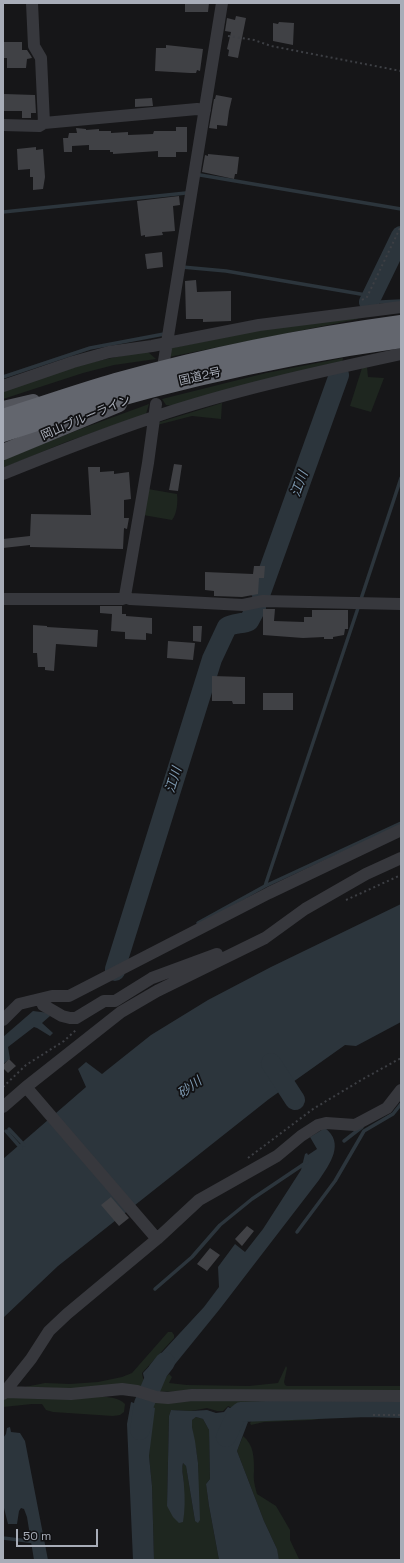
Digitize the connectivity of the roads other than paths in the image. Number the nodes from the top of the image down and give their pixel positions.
1 (32, 3) edge
2 (222, 3) edge
3 (201, 109) junction
4 (44, 123) junction
5 (3, 125) edge
6 (401, 307) edge
7 (401, 324) edge
8 (401, 339) edge
9 (167, 343) junction
10 (401, 354) edge
11 (164, 361) dead end
12 (168, 384) junction
13 (3, 386) edge
14 (78, 394) junction
15 (156, 404) dead end
16 (3, 409) edge
17 (154, 417) junction
18 (3, 418) edge
19 (3, 433) edge
20 (3, 452) edge
21 (3, 474) edge
22 (125, 596) junction
23 (3, 599) edge
24 (401, 604) edge
25 (401, 830) edge
26 (401, 858) edge
27 (228, 956) junction
28 (41, 999) junction
29 (3, 1020) edge
30 (26, 1087) junction
31 (401, 1090) edge
32 (3, 1107) edge
33 (153, 1235) junction
34 (4, 1393) edge
35 (401, 1396) edge

1 - 4 street
2 - 3 street
3 - 4 street
3 - 9 street
4 - 5 street
6 - 9 street
7 - 14 highway, 国道2号
8 - 12 highway, 国道2号
9 - 11 street
9 - 13 street
10 - 17 street
12 - 19 highway, 国道2号
12 - 20 main road, 岡山ブルーライン
14 - 16 main road
14 - 18 highway, 国道2号
15 - 17 street
17 - 21 street
17 - 22 street
22 - 23 street
22 - 24 street
25 - 28 street
26 - 27 street
27 - 28 street
27 - 30 street
28 - 29 street
30 - 32 street
30 - 33 street
31 - 33 street
33 - 34 street
34 - 35 street

